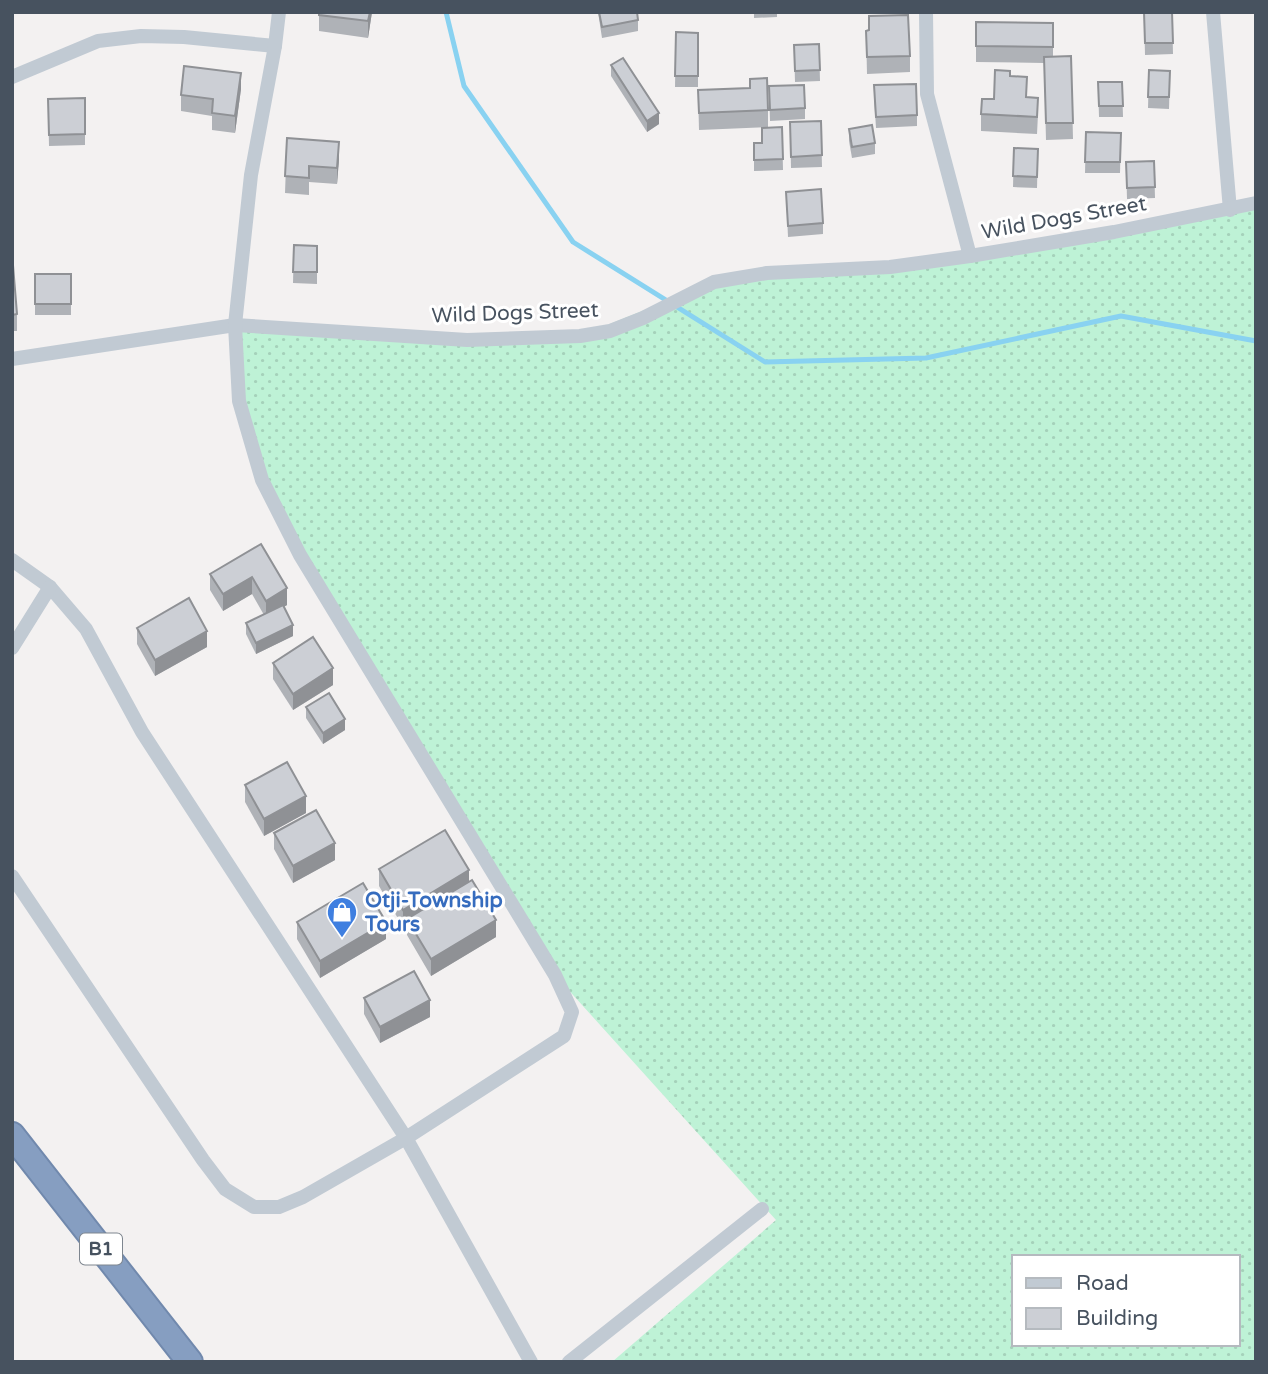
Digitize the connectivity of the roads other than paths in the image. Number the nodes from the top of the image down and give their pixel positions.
1 (279, 12) edge
2 (926, 12) edge
3 (1213, 12) edge
4 (275, 46) junction
5 (12, 77) edge
6 (1256, 203) edge
7 (1230, 210) junction
8 (970, 256) junction
9 (235, 325) junction
10 (12, 359) edge
11 (12, 560) edge
12 (50, 587) junction
13 (12, 648) edge
14 (12, 876) edge
15 (12, 1135) edge
16 (406, 1138) junction
17 (762, 1209) dead end
18 (190, 1362) edge
19 (531, 1362) edge
20 (569, 1362) edge

1 - 4 street
2 - 8 street
3 - 7 street
4 - 5 street
4 - 9 street
6 - 7 street, Wild Dogs Street
7 - 8 street, Wild Dogs Street
8 - 9 street, Wild Dogs Street
9 - 10 street, Wild Dogs Street
9 - 16 street
11 - 12 street
12 - 13 street
12 - 16 street
14 - 16 street
15 - 18 highway, B1
16 - 19 street
17 - 20 street

